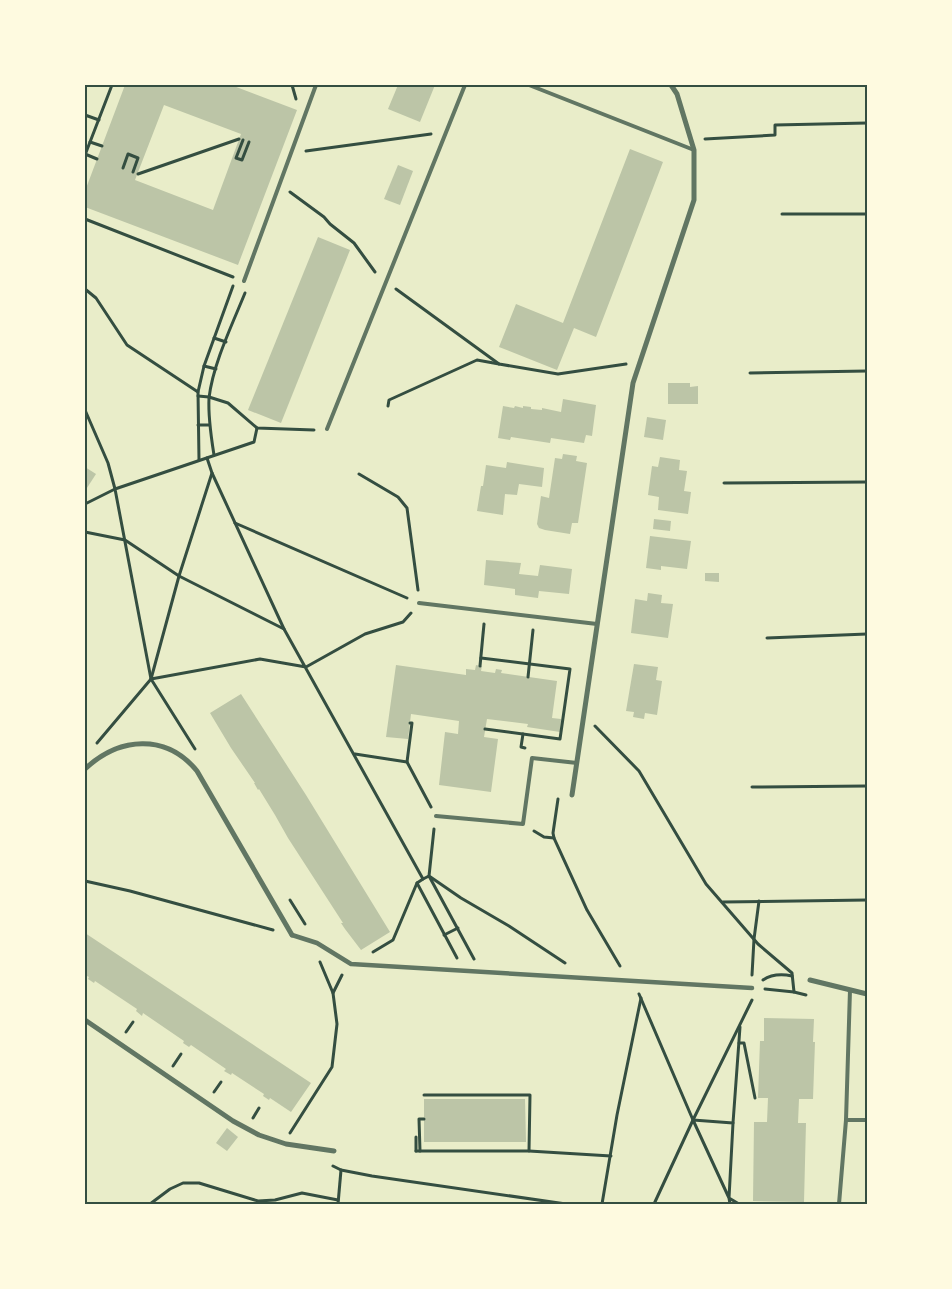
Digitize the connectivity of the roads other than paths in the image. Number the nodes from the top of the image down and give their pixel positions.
1 (316, 85) edge
2 (465, 85) edge
3 (529, 85) edge
4 (671, 85) edge
5 (694, 150) junction
6 (244, 281) road end
7 (327, 429) road end
8 (419, 604) road end
9 (597, 624) junction
10 (577, 764) junction
11 (85, 769) edge
12 (572, 795) dead end
13 (436, 816) road end
14 (292, 935) joint
15 (810, 980) road end
16 (752, 988) road end
17 (850, 990) junction
18 (867, 994) edge
19 (85, 1020) edge
20 (846, 1120) junction
21 (867, 1120) edge
22 (334, 1151) dead end
23 (839, 1204) edge

1 - 6 lane
2 - 7 lane
3 - 5 lane
4 - 5 street
5 - 9 street
8 - 9 lane
9 - 10 street
10 - 12 street
10 - 13 lane
11 - 14 street
14 - 16 street
15 - 17 street
17 - 18 street
17 - 20 lane
19 - 22 street
20 - 21 lane
20 - 23 lane

